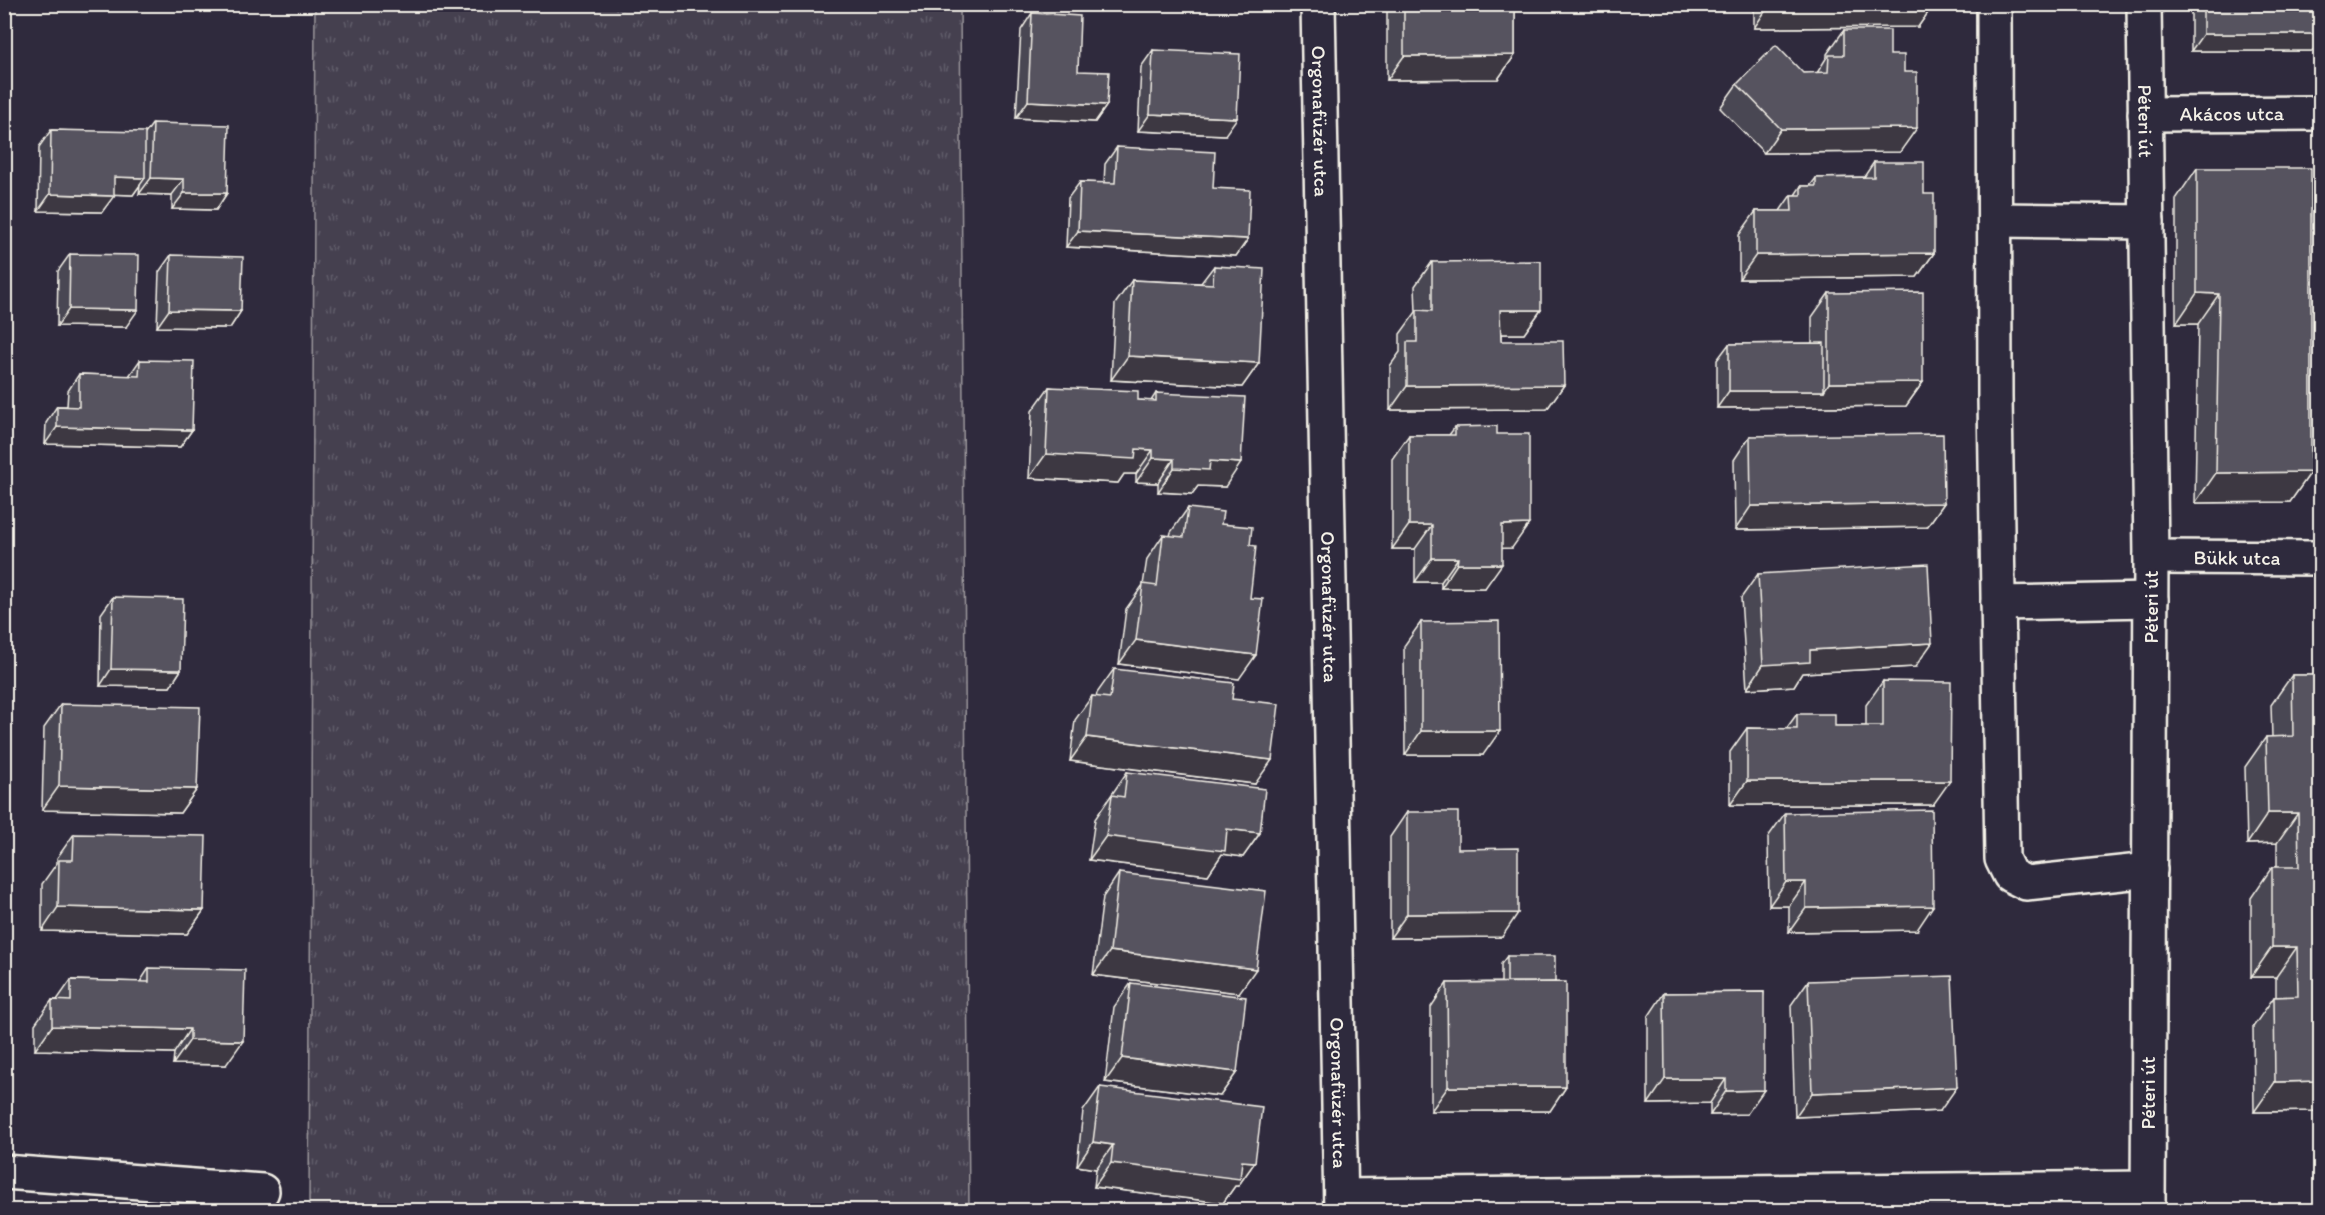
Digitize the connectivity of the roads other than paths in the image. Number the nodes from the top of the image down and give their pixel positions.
1 (1318, 4) edge
2 (1994, 4) edge
3 (2144, 4) edge
4 (2320, 113) edge
5 (2145, 114) junction
6 (1995, 220) junction
7 (2146, 222) junction
8 (2151, 557) junction
9 (2320, 558) edge
10 (2151, 600) junction
11 (1998, 603) junction
12 (2150, 870) junction
13 (4, 1172) edge
14 (262, 1191) dead end
15 (2147, 1199) edge
16 (1341, 1203) edge

1 - 16 street, Orgonafüzér utca
2 - 6 street
3 - 5 street, Péteri út
4 - 5 street, Akácos utca
5 - 7 street, Péteri út
6 - 7 street
6 - 11 street
7 - 8 street, Péteri út
8 - 9 street, Bükk utca
8 - 10 street, Péteri út
10 - 11 street
10 - 12 street, Péteri út
11 - 12 street
12 - 15 street, Péteri út
13 - 14 street
15 - 16 street

